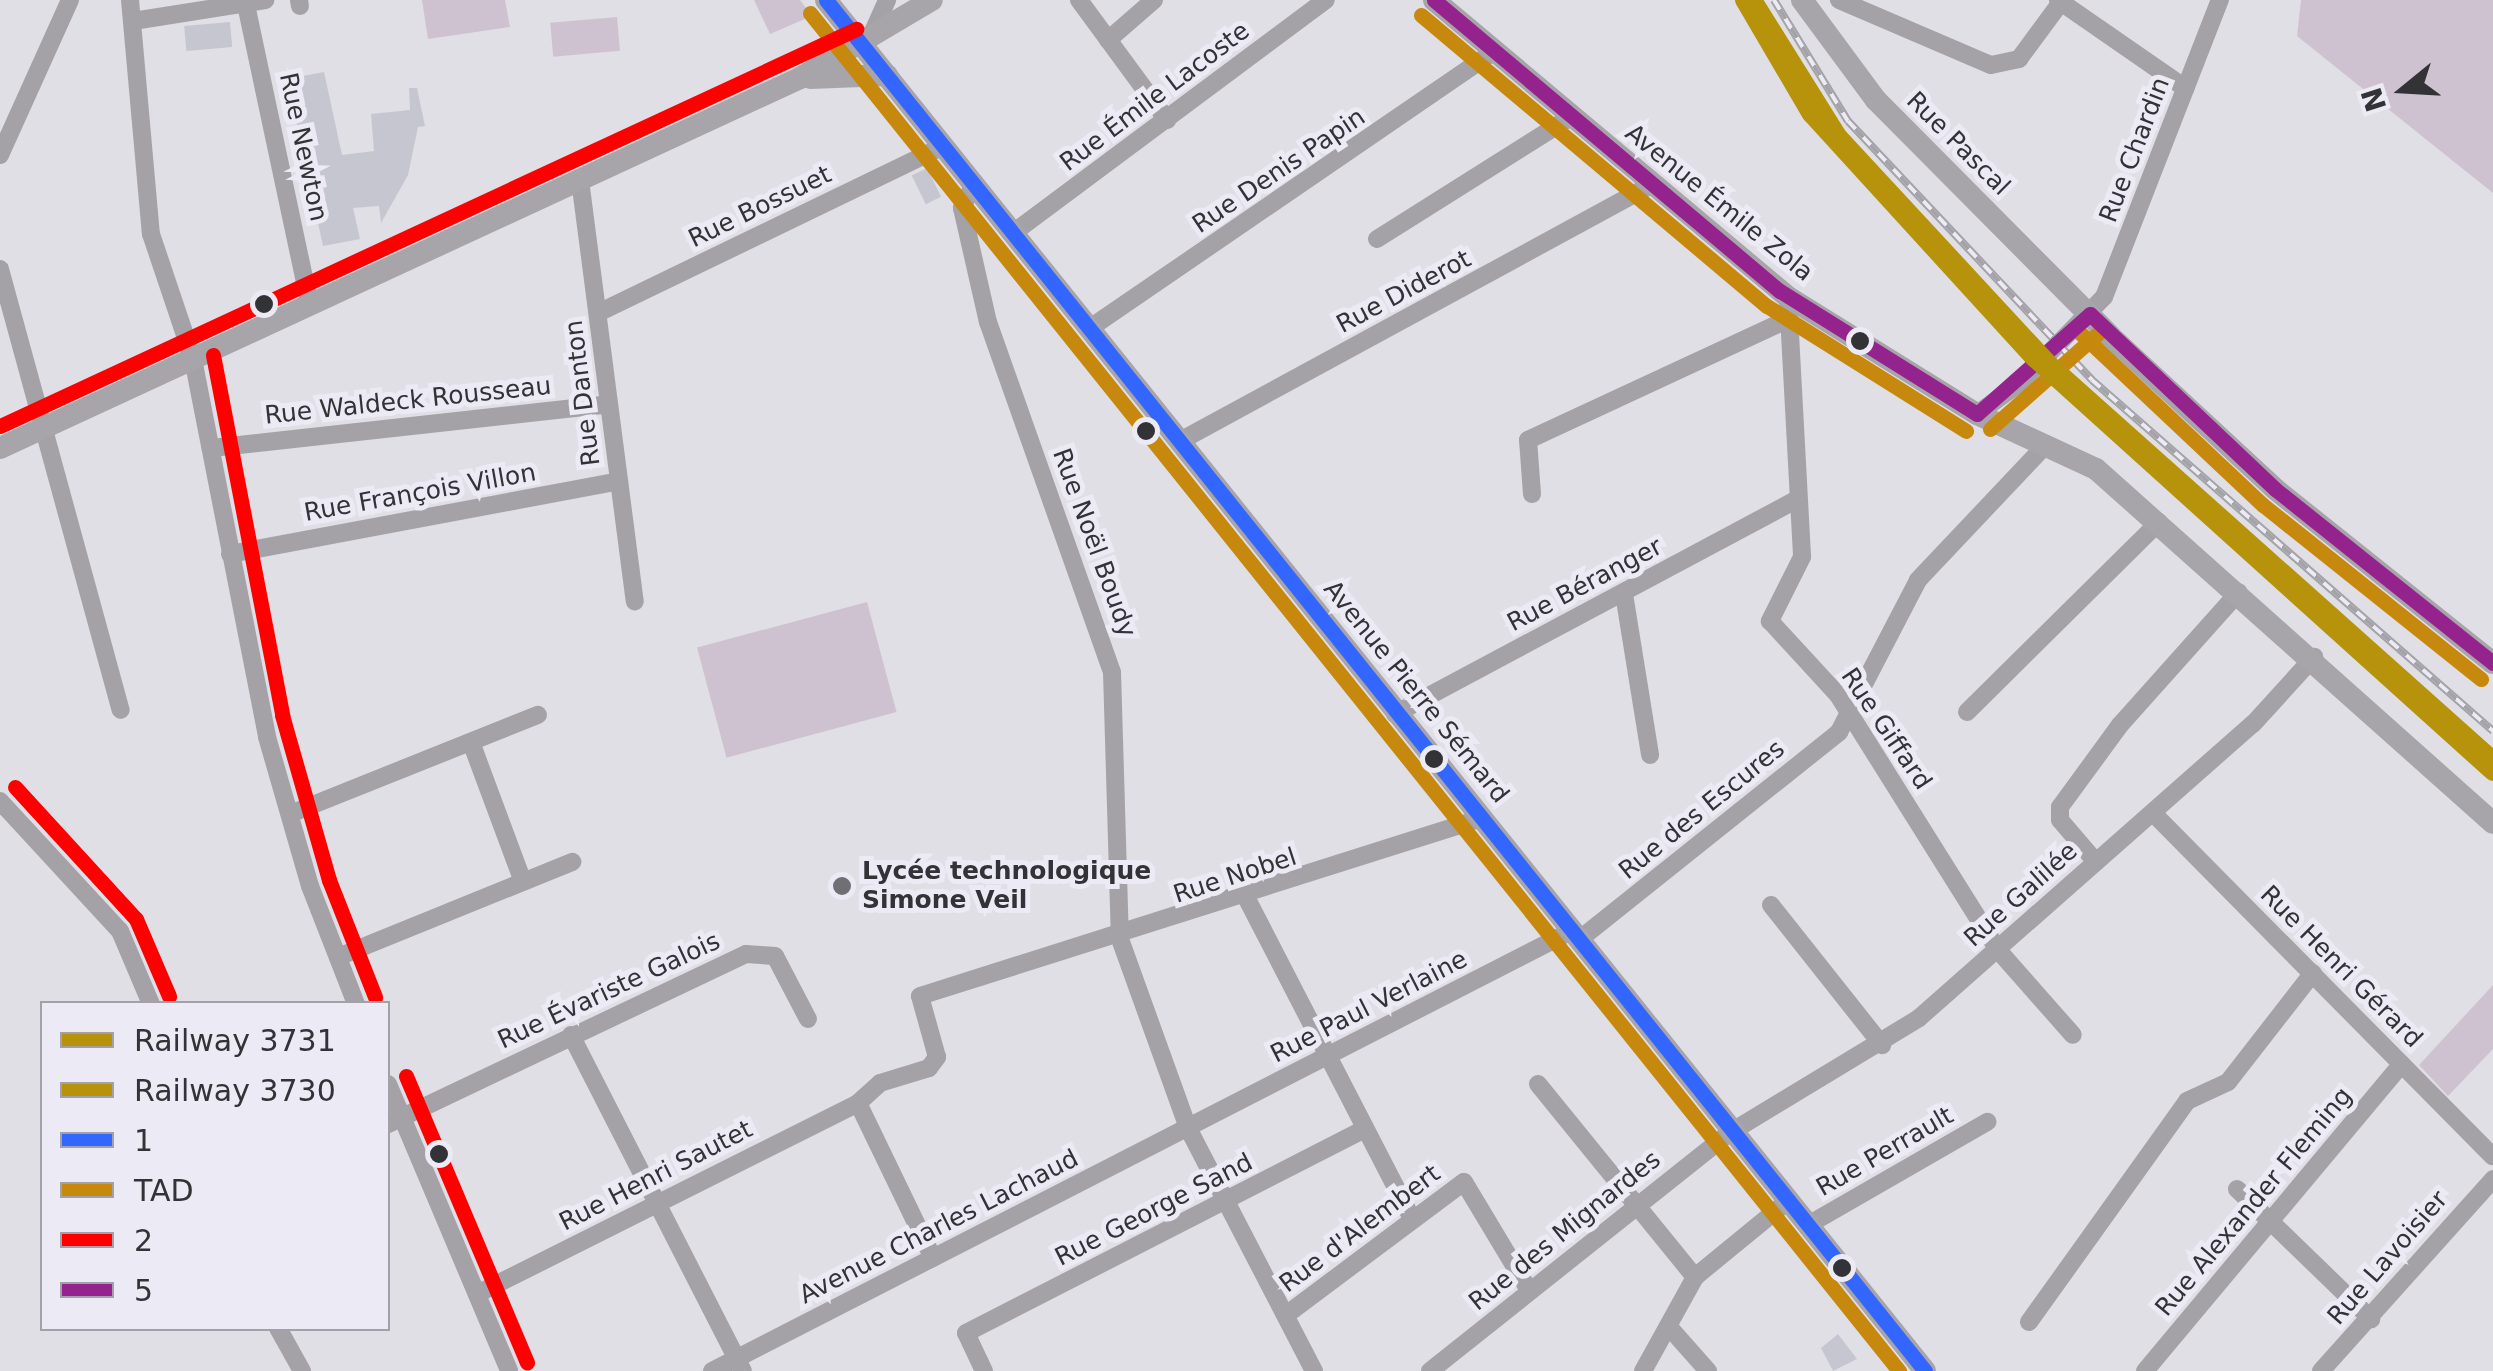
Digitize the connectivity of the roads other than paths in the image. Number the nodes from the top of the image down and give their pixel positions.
1 (70, 0) edge
2 (130, 0) edge
3 (265, 0) edge
4 (826, 0) edge
5 (887, 0) edge
6 (932, 0) edge
7 (1079, 0) edge
8 (1154, 0) edge
9 (1326, 0) edge
10 (1434, 0) edge
11 (1802, 0) edge
12 (1839, 0) edge
13 (2220, 0) edge
14 (2059, 1) edge
15 (245, 2) edge
16 (134, 21) junction
17 (1108, 40) junction
18 (864, 47) junction
19 (1495, 52) junction
20 (886, 75) junction
21 (800, 78) junction
22 (2185, 88) junction
23 (9, 113) edge
24 (1572, 116) junction
25 (1167, 120) junction
26 (944, 146) junction
27 (0, 155) edge
28 (580, 180) junction
29 (974, 184) junction
30 (1651, 186) junction
31 (1013, 233) junction
32 (1377, 239) dead end
33 (0, 269) edge
34 (310, 305) junction
35 (1787, 309) junction
36 (598, 313) junction
37 (2090, 314) junction
38 (1090, 328) junction
39 (193, 359) junction
40 (609, 404) junction
41 (1978, 414) junction
42 (47, 426) junction
43 (1180, 442) junction
44 (0, 448) edge
45 (212, 448) junction
46 (2043, 448) junction
47 (619, 482) junction
48 (1532, 494) dead end
49 (1798, 499) junction
50 (2159, 522) junction
51 (230, 554) junction
52 (2239, 592) junction
53 (1624, 594) junction
54 (636, 601) dead end
55 (2314, 657) junction
56 (2493, 663) edge
57 (122, 710) dead end
58 (1966, 712) dead end
59 (1395, 714) junction
60 (538, 715) dead end
61 (1852, 717) junction
62 (471, 742) junction
63 (1650, 755) dead end
64 (0, 801) edge
65 (2153, 813) junction
66 (290, 814) junction
67 (1482, 818) junction
68 (2493, 823) edge
69 (572, 862) dead end
70 (2096, 862) junction
71 (523, 882) junction
72 (1246, 899) junction
73 (1770, 904) dead end
74 (1576, 934) junction
75 (1120, 939) junction
76 (1998, 950) junction
77 (338, 957) junction
78 (2313, 974) junction
79 (150, 1001) edge
80 (355, 1001) edge
81 (808, 1019) dead end
82 (571, 1035) junction
83 (2073, 1035) dead end
84 (1882, 1046) junction
85 (1327, 1056) junction
86 (2402, 1064) junction
87 (1538, 1084) dead end
88 (390, 1097) edge
89 (858, 1103) junction
90 (394, 1122) edge
91 (1987, 1122) dead end
92 (1188, 1128) junction
93 (1364, 1130) junction
94 (1731, 1132) junction
95 (2493, 1156) edge
96 (2493, 1179) edge
97 (2238, 1189) dead end
98 (1788, 1201) junction
99 (657, 1202) junction
100 (1226, 1202) junction
101 (1638, 1204) junction
102 (1412, 1219) junction
103 (2274, 1219) junction
104 (1808, 1225) junction
105 (933, 1258) junction
106 (1695, 1278) junction
107 (1529, 1290) junction
108 (477, 1294) junction
109 (1286, 1315) junction
110 (2370, 1318) junction
111 (2029, 1322) dead end
112 (1668, 1327) junction
113 (280, 1331) edge
114 (1450, 1356) junction
115 (740, 1364) edge
116 (982, 1370) edge
117 (302, 1371) edge
118 (509, 1371) edge
119 (712, 1371) edge
120 (1314, 1371) edge
121 (1430, 1371) edge
122 (1462, 1371) edge
123 (1643, 1371) edge
124 (1708, 1371) edge
125 (1925, 1371) edge
126 (2145, 1371) edge
127 (2321, 1371) edge

1 - 23 street
2 - 16 street
3 - 15 street
4 - 18 main road, Avenue Pierre Sémard
5 - 18 street
6 - 18 main road
7 - 17 street
8 - 17 street
9 - 25 street, Rue Émile Lacoste
10 - 19 main road, Avenue Émile Zola
11 - 37 main road, Rue Pascal
12 - 14 street
13 - 22 street, Rue Chardin
14 - 22 street
15 - 16 street
15 - 34 street, Rue Newton
16 - 39 street
17 - 25 street
18 - 20 main road, Avenue Pierre Sémard
18 - 21 main road
19 - 24 main road, Avenue Émile Zola
19 - 38 street, Rue Denis Papin
20 - 21 main road
20 - 26 main road, Avenue Pierre Sémard
21 - 28 main road
22 - 37 street, Rue Chardin
23 - 27 street
24 - 30 main road, Avenue Émile Zola
24 - 32 street
25 - 31 street, Rue Émile Lacoste
26 - 29 main road, Avenue Pierre Sémard
26 - 36 street, Rue Bossuet
28 - 34 main road
28 - 36 street, Rue Danton
29 - 31 main road, Avenue Pierre Sémard
29 - 75 street, Rue Noël Boudy
30 - 35 main road, Avenue Émile Zola
30 - 43 street, Rue Diderot
31 - 38 main road, Avenue Pierre Sémard
33 - 42 street
34 - 39 main road
35 - 41 main road, Avenue Émile Zola
35 - 48 street
35 - 49 street, Rue Giffard
36 - 40 street, Rue Danton
37 - 41 street
37 - 56 main road, Rue Pascal
38 - 43 main road, Avenue Pierre Sémard
39 - 42 main road
39 - 45 street
40 - 45 street, Rue Waldeck Rousseau
40 - 47 street, Rue Danton
41 - 46 main road, Avenue Émile Zola
42 - 44 main road
42 - 57 street
43 - 59 main road, Avenue Pierre Sémard
45 - 51 street
46 - 50 main road, Avenue Émile Zola
46 - 61 street
47 - 51 street, Rue François Villon
47 - 54 street, Rue Danton
49 - 53 street, Rue Béranger
49 - 61 street, Rue Giffard
50 - 52 main road, Avenue Émile Zola
50 - 58 street
51 - 66 street
52 - 55 main road, Avenue Émile Zola
52 - 70 street
53 - 59 street, Rue Béranger
53 - 63 street
55 - 65 street, Rue Galilée
55 - 68 main road, Avenue Émile Zola
59 - 67 main road, Avenue Pierre Sémard
60 - 62 street
61 - 74 street, Rue des Escures
61 - 76 street, Rue Giffard
62 - 66 street
62 - 71 street
64 - 79 street
65 - 70 street, Rue Galilée
65 - 78 street, Rue Henri Gérard
66 - 77 street
67 - 72 street, Rue Nobel
67 - 74 main road, Avenue Pierre Sémard
69 - 71 street
70 - 76 street, Rue Galilée
71 - 77 street
72 - 75 street, Rue Nobel
72 - 85 street
73 - 84 street
74 - 85 street, Rue Paul Verlaine
74 - 94 main road, Avenue Pierre Sémard
75 - 89 street, Rue Nobel
75 - 92 street, Rue Noël Boudy
76 - 83 street, Rue Giffard
76 - 84 street, Rue Galilée
77 - 80 street
78 - 86 street, Rue Henri Gérard
78 - 111 street
81 - 82 street, Rue Évariste Galois
82 - 90 street, Rue Évariste Galois
82 - 99 street
84 - 94 street, Rue Galilée
85 - 92 street, Rue Paul Verlaine
85 - 93 street
86 - 95 street, Rue Henri Gérard
86 - 103 street, Rue Alexander Fleming
87 - 101 street
88 - 90 street
89 - 99 street, Rue Henri Sautet
89 - 105 street
90 - 108 street
91 - 104 street, Rue Perrault
92 - 100 street, Rue Noël Boudy
92 - 105 street, Avenue Charles Lachaud
93 - 100 street, Rue George Sand
93 - 102 street
94 - 98 main road, Avenue Pierre Sémard
94 - 101 street, Rue des Mignardes
96 - 110 street, Rue Lavoisier
97 - 103 street
98 - 104 main road, Avenue Pierre Sémard
98 - 106 street
99 - 108 street, Rue Henri Sautet
99 - 115 street
100 - 109 street, Rue Noël Boudy
100 - 116 street, Rue George Sand
101 - 106 street
101 - 107 street, Rue des Mignardes
102 - 107 street, Rue d'Alembert
102 - 109 street, Rue d'Alembert
103 - 110 street
103 - 126 street, Rue Alexander Fleming
104 - 125 main road, Avenue Pierre Sémard
105 - 115 street, Avenue Charles Lachaud
106 - 112 street
107 - 114 street, Rue des Mignardes
108 - 118 street
109 - 120 street, Rue Noël Boudy
110 - 127 street, Rue Lavoisier
112 - 123 street
112 - 124 street
113 - 117 street
114 - 121 street, Rue des Mignardes
114 - 122 street
115 - 119 street, Avenue Charles Lachaud

